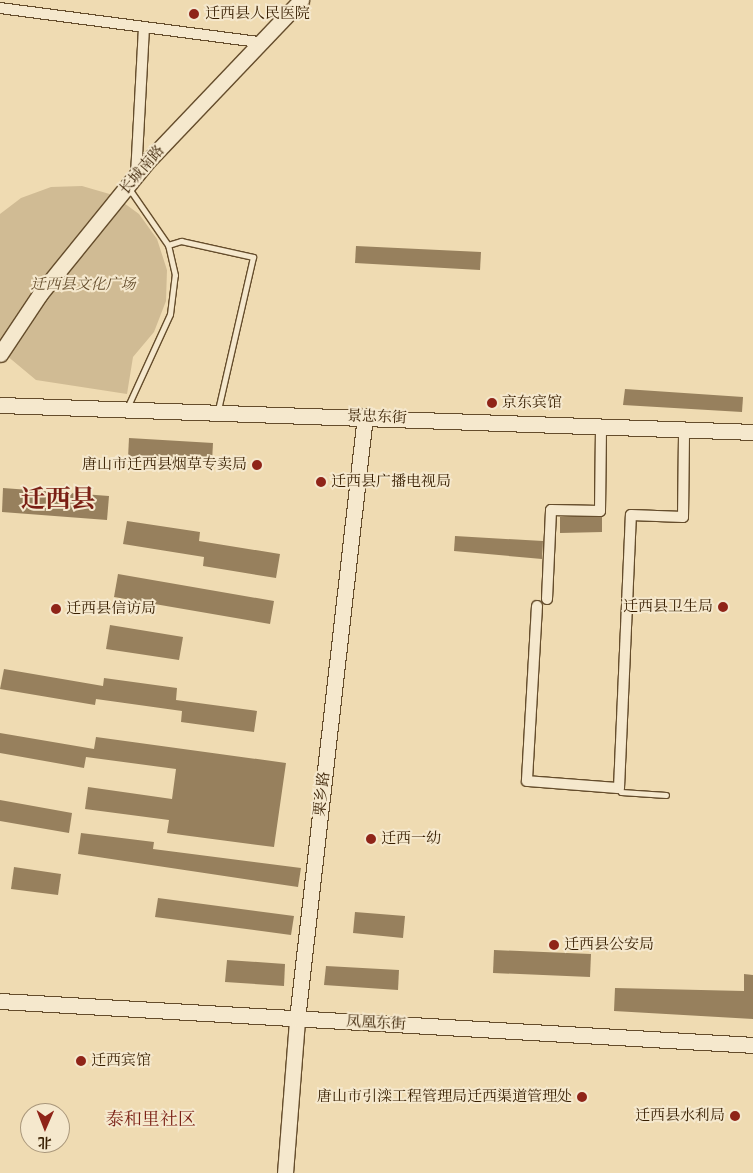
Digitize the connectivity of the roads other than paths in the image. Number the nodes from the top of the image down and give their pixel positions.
1 (301, 0) edge
2 (0, 8) edge
3 (144, 27) junction
4 (258, 42) junction
5 (132, 181) junction
6 (168, 245) junction
7 (0, 354) edge
8 (0, 404) edge
9 (127, 408) junction
10 (218, 411) junction
11 (365, 416) junction
12 (601, 426) junction
13 (684, 430) junction
14 (753, 432) edge
15 (547, 599) dead end
16 (537, 606) dead end
17 (619, 788) junction
18 (666, 795) dead end
19 (0, 1001) edge
20 (297, 1019) junction
21 (753, 1046) edge
22 (284, 1173) edge

1 - 4 street, 长城南路
2 - 3 street
3 - 4 street
3 - 5 street
4 - 5 street, 长城南路
5 - 6 lane
5 - 7 street, 长城南路
6 - 9 lane
6 - 10 lane
8 - 9 street, 景忠东街
9 - 10 street, 景忠东街
10 - 11 street, 景忠东街
11 - 12 street, 景忠东街
11 - 20 street, 栗乡路
12 - 13 street, 景忠东街
12 - 15 street
13 - 14 street, 景忠东街
13 - 17 street
16 - 17 street
17 - 18 lane
19 - 20 street, 凤凰东街
20 - 21 street, 凤凰东街
20 - 22 street, 栗乡路

